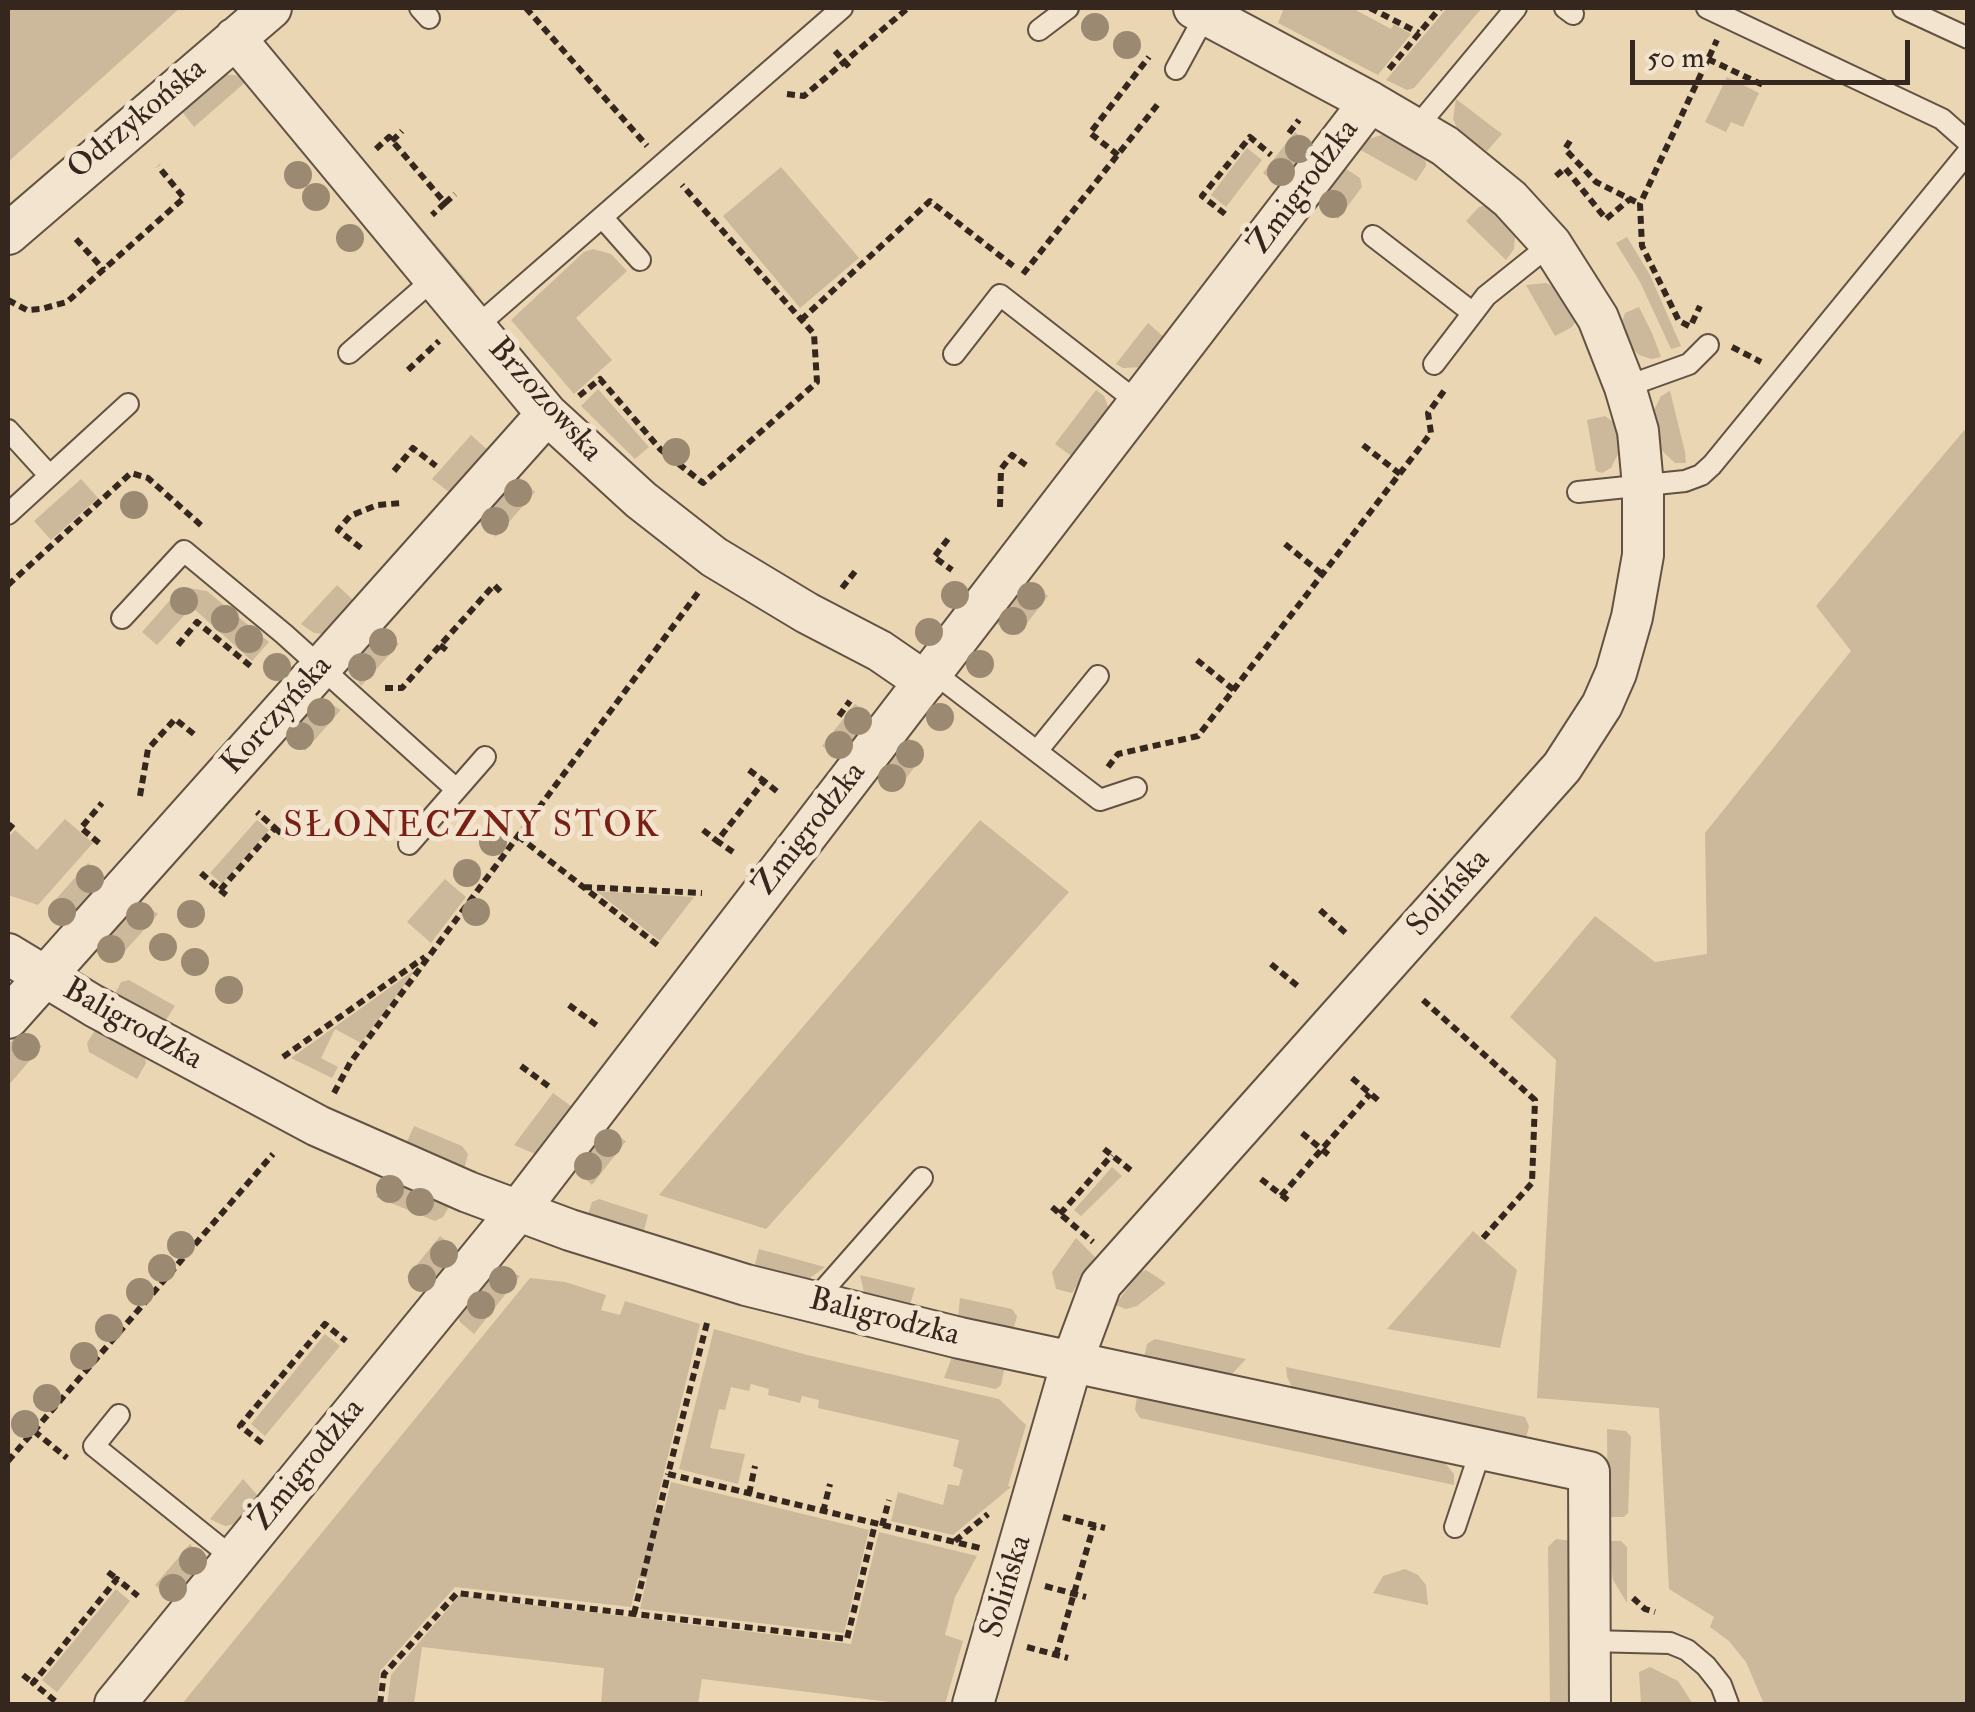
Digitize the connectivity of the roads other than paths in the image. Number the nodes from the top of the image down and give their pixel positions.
1 (271, 8) edge
2 (842, 8) edge
3 (1068, 8) edge
4 (1516, 8) edge
5 (1707, 8) edge
6 (1903, 8) edge
7 (1200, 11) edge
8 (1039, 30) dead end
9 (235, 38) junction
10 (1968, 38) edge
11 (1176, 69) dead end
12 (1375, 92) junction
13 (1416, 128) junction
14 (1968, 142) edge
15 (1968, 152) edge
16 (602, 217) junction
17 (8, 234) edge
18 (1373, 236) dead end
19 (1551, 244) junction
20 (640, 260) dead end
21 (436, 277) junction
22 (1473, 313) junction
23 (462, 330) junction
24 (1712, 340) road end
25 (348, 353) dead end
26 (954, 354) dead end
27 (1434, 364) dead end
28 (1626, 387) junction
29 (128, 404) dead end
30 (1140, 404) junction
31 (547, 414) junction
32 (8, 430) edge
33 (49, 475) junction
34 (1644, 486) junction
35 (1578, 492) dead end
36 (8, 514) edge
37 (122, 618) dead end
38 (321, 668) junction
39 (1098, 676) dead end
40 (929, 677) junction
41 (1037, 752) junction
42 (484, 756) dead end
43 (1136, 788) dead end
44 (456, 790) junction
45 (410, 844) dead end
46 (8, 954) edge
47 (44, 977) junction
48 (8, 1018) edge
49 (922, 1178) dead end
50 (516, 1212) junction
51 (814, 1302) junction
52 (1072, 1362) junction
53 (119, 1415) dead end
54 (1481, 1449) junction
55 (1455, 1527) dead end
56 (233, 1558) junction
57 (1590, 1641) junction
58 (115, 1704) edge
59 (974, 1704) edge
60 (1590, 1704) edge
61 (1728, 1704) edge

1 - 9 street, Odrzykońska
2 - 16 lane
3 - 8 lane
4 - 13 lane
5 - 14 lane
6 - 10 lane
7 - 11 lane
7 - 12 street, Żmigrodzka
9 - 17 street, Odrzykońska
9 - 21 street, Brzozowska
12 - 13 street, Solińska
12 - 30 street, Żmigrodzka
13 - 19 street, Solińska
15 - 34 lane
16 - 20 lane
16 - 23 lane
18 - 22 lane
19 - 22 lane
19 - 28 street, Solińska
21 - 23 street, Brzozowska
21 - 25 lane
22 - 27 lane
23 - 31 street, Brzozowska
24 - 28 lane
26 - 30 lane
28 - 34 street, Solińska
29 - 33 lane
30 - 40 street, Żmigrodzka
31 - 38 street, Korczyńska
31 - 40 street, Brzozowska
32 - 33 lane
33 - 36 lane
34 - 35 lane
34 - 52 street, Solińska
37 - 38 lane
38 - 44 lane
38 - 47 street, Korczyńska
39 - 41 lane
40 - 41 lane
40 - 50 street, Żmigrodzka
41 - 43 lane
42 - 44 lane
44 - 45 lane
46 - 47 street, Baligrodzka
47 - 48 street, Korczyńska
47 - 50 street, Baligrodzka
49 - 51 lane
50 - 51 street, Baligrodzka
50 - 56 street, Żmigrodzka
51 - 52 street, Baligrodzka
52 - 54 street, Baligrodzka
52 - 59 street, Solińska
53 - 56 lane
54 - 55 lane
54 - 57 street, Baligrodzka
56 - 58 street, Żmigrodzka
57 - 60 street, Baligrodzka
57 - 61 lane

